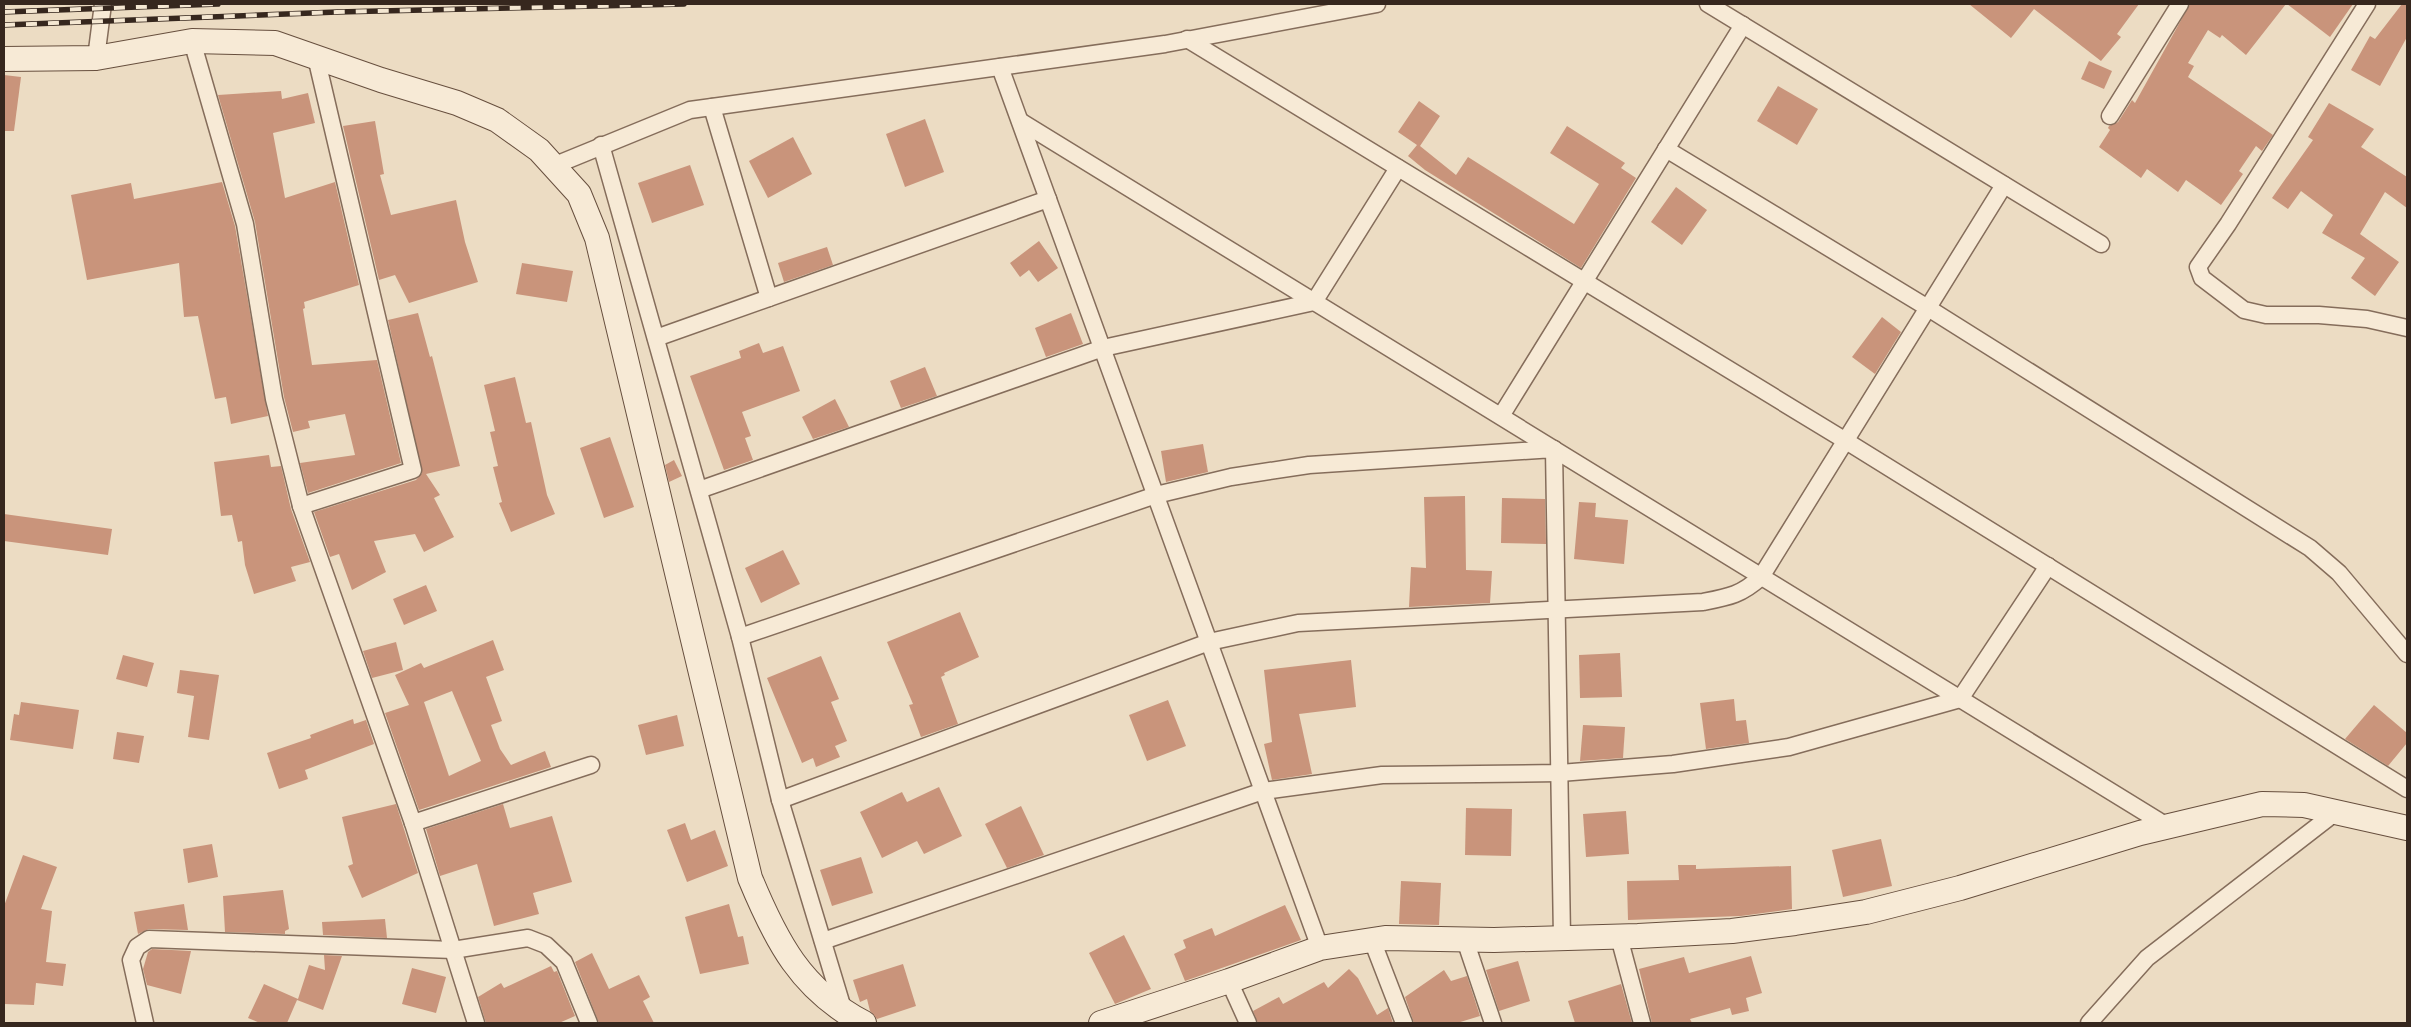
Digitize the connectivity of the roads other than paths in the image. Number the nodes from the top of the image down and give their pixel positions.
1 (103, 4) edge
2 (1376, 4) edge
3 (1708, 4) edge
4 (2180, 4) edge
5 (2368, 4) edge
6 (1743, 25) junction
7 (1187, 40) junction
8 (192, 41) junction
9 (316, 57) junction
10 (4, 58) edge
11 (96, 58) junction
12 (1000, 67) junction
13 (712, 107) junction
14 (2110, 116) dead end
15 (1020, 121) junction
16 (601, 145) junction
17 (1666, 149) junction
18 (553, 166) junction
19 (1398, 168) junction
20 (2004, 184) junction
21 (1048, 199) junction
22 (2100, 244) dead end
23 (1584, 282) junction
24 (769, 298) junction
25 (1314, 302) junction
26 (1928, 308) junction
27 (2407, 328) edge
28 (656, 338) junction
29 (1103, 348) junction
30 (1501, 416) junction
31 (1846, 441) junction
32 (1554, 449) junction
33 (699, 490) junction
34 (1156, 495) junction
35 (301, 506) junction
36 (2048, 566) junction
37 (1761, 577) junction
38 (1557, 609) junction
39 (740, 637) junction
40 (1209, 642) junction
41 (2407, 654) edge
42 (1960, 699) junction
43 (591, 765) dead end
44 (1560, 773) junction
45 (2407, 789) edge
46 (1264, 791) junction
47 (780, 800) junction
48 (2336, 812) junction
49 (413, 823) junction
50 (2167, 826) junction
51 (2407, 828) edge
52 (1619, 937) junction
53 (1562, 938) junction
54 (1372, 940) junction
55 (1465, 940) junction
56 (823, 941) junction
57 (1320, 948) junction
58 (452, 950) junction
59 (1230, 981) junction
60 (1142, 1017) edge
61 (854, 1018) edge
62 (146, 1023) edge
63 (476, 1023) edge
64 (589, 1023) edge
65 (1101, 1023) edge
66 (1248, 1023) edge
67 (1404, 1023) edge
68 (1492, 1023) edge
69 (1642, 1023) edge
70 (2089, 1023) edge

1 - 11 street
2 - 7 street
3 - 6 street
4 - 14 street
5 - 27 street
6 - 17 street
6 - 20 street
7 - 12 street
7 - 19 street
8 - 9 street
8 - 11 street
8 - 35 street
9 - 18 street
9 - 35 street
10 - 11 street
12 - 13 street
12 - 15 street
13 - 16 street
13 - 24 street
15 - 21 street
15 - 25 street
16 - 18 street
16 - 28 street
17 - 23 street
17 - 26 street
18 - 61 street
19 - 23 street
19 - 25 street
20 - 22 street
20 - 26 street
21 - 24 street
21 - 29 street
23 - 30 street
23 - 31 street
24 - 28 street
25 - 29 street
25 - 30 street
26 - 31 street
26 - 41 street
28 - 33 street
29 - 33 street
29 - 34 street
30 - 32 street
31 - 36 street
31 - 37 street
32 - 34 street
32 - 37 street
32 - 38 street
33 - 39 street
34 - 39 street
34 - 40 street
35 - 49 street
36 - 42 street
36 - 45 street
37 - 38 street
37 - 42 street
38 - 40 street
38 - 44 street
39 - 47 street
40 - 46 street
40 - 47 street
42 - 44 street
42 - 50 street
43 - 49 street
44 - 46 street
44 - 53 street
46 - 56 street
46 - 57 street
47 - 56 street
48 - 50 street
48 - 51 street
48 - 70 street
49 - 58 street
50 - 52 street
52 - 53 street
52 - 69 street
53 - 55 street
54 - 55 street
54 - 57 street
54 - 67 street
55 - 68 street
56 - 61 street
57 - 59 street
58 - 62 street
58 - 63 street
58 - 64 street
59 - 60 street
59 - 66 street
60 - 65 street

